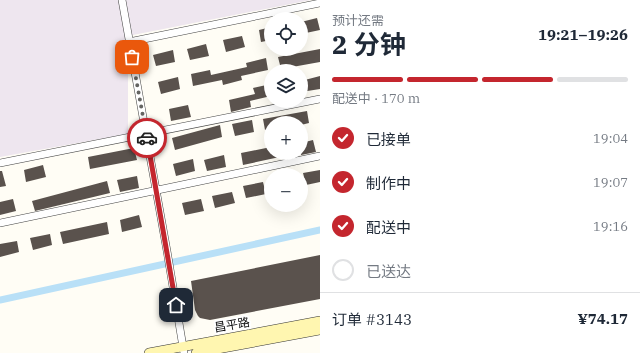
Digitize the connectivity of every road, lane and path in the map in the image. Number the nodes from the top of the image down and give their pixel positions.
1 (122, 0) edge
2 (320, 3) edge
3 (129, 42) junction
4 (320, 99) edge
5 (146, 134) junction
6 (320, 156) edge
7 (0, 163) edge
8 (156, 190) junction
9 (0, 223) edge
10 (320, 321) edge
11 (320, 330) edge
12 (183, 350) edge
13 (149, 353) edge
14 (196, 353) edge

1 - 3 street
2 - 3 street
3 - 5 street
4 - 5 street
5 - 7 street
5 - 8 street
6 - 8 street
8 - 9 street
8 - 12 street
10 - 12 main road, 昌平路
11 - 14 main road, 昌平路
12 - 13 main road, 昌平路

